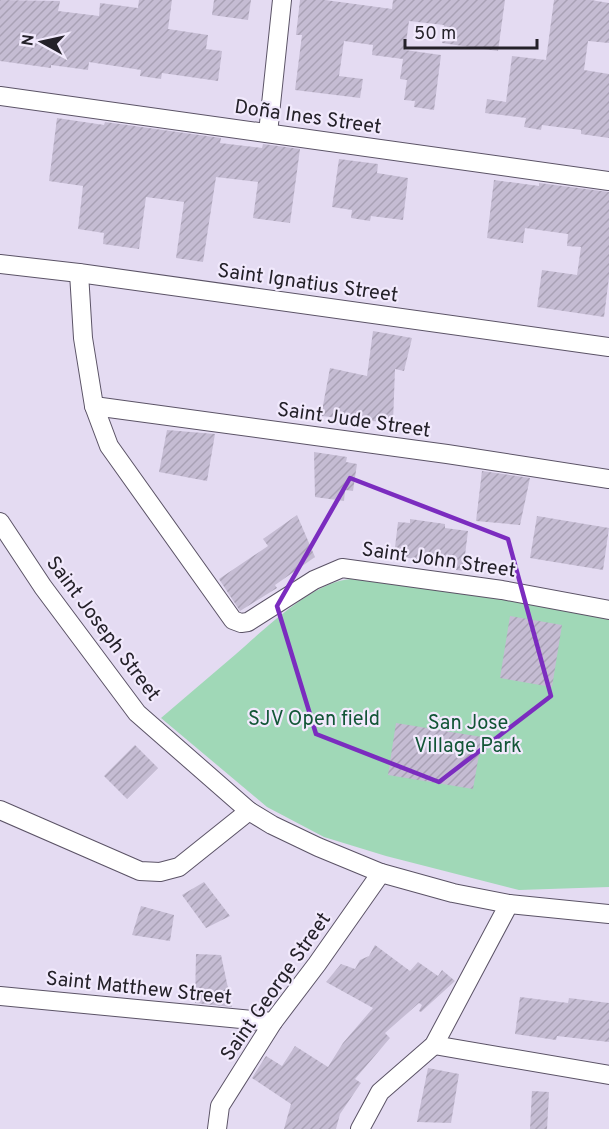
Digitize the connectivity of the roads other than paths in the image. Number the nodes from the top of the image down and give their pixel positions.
1 (282, 0) edge
2 (0, 96) edge
3 (268, 133) junction
4 (609, 181) edge
5 (0, 264) edge
6 (79, 273) junction
7 (609, 347) edge
8 (93, 406) junction
9 (609, 479) edge
10 (0, 522) edge
11 (609, 610) edge
12 (0, 810) edge
13 (249, 811) junction
14 (381, 873) junction
15 (508, 904) junction
16 (609, 914) edge
17 (0, 996) edge
18 (273, 1022) junction
19 (434, 1045) junction
20 (609, 1075) edge
21 (217, 1129) edge
22 (360, 1129) edge

1 - 3 street
2 - 3 street, Doña Ines Street
3 - 4 street, Doña Ines Street
5 - 6 street, Saint Ignatius Street
6 - 7 street, Saint Ignatius Street
6 - 8 street
8 - 9 street, Saint Jude Street
8 - 11 street, Saint John Street
10 - 13 street, Saint Joseph Street
12 - 13 street
13 - 14 street, Saint Joseph Street
14 - 15 street, Saint Joseph Street
14 - 18 street, Saint George Street
15 - 16 street, Saint Joseph Street
15 - 19 street
17 - 18 street, Saint Matthew Street
18 - 21 street, Saint George Street
19 - 20 street
19 - 22 street

